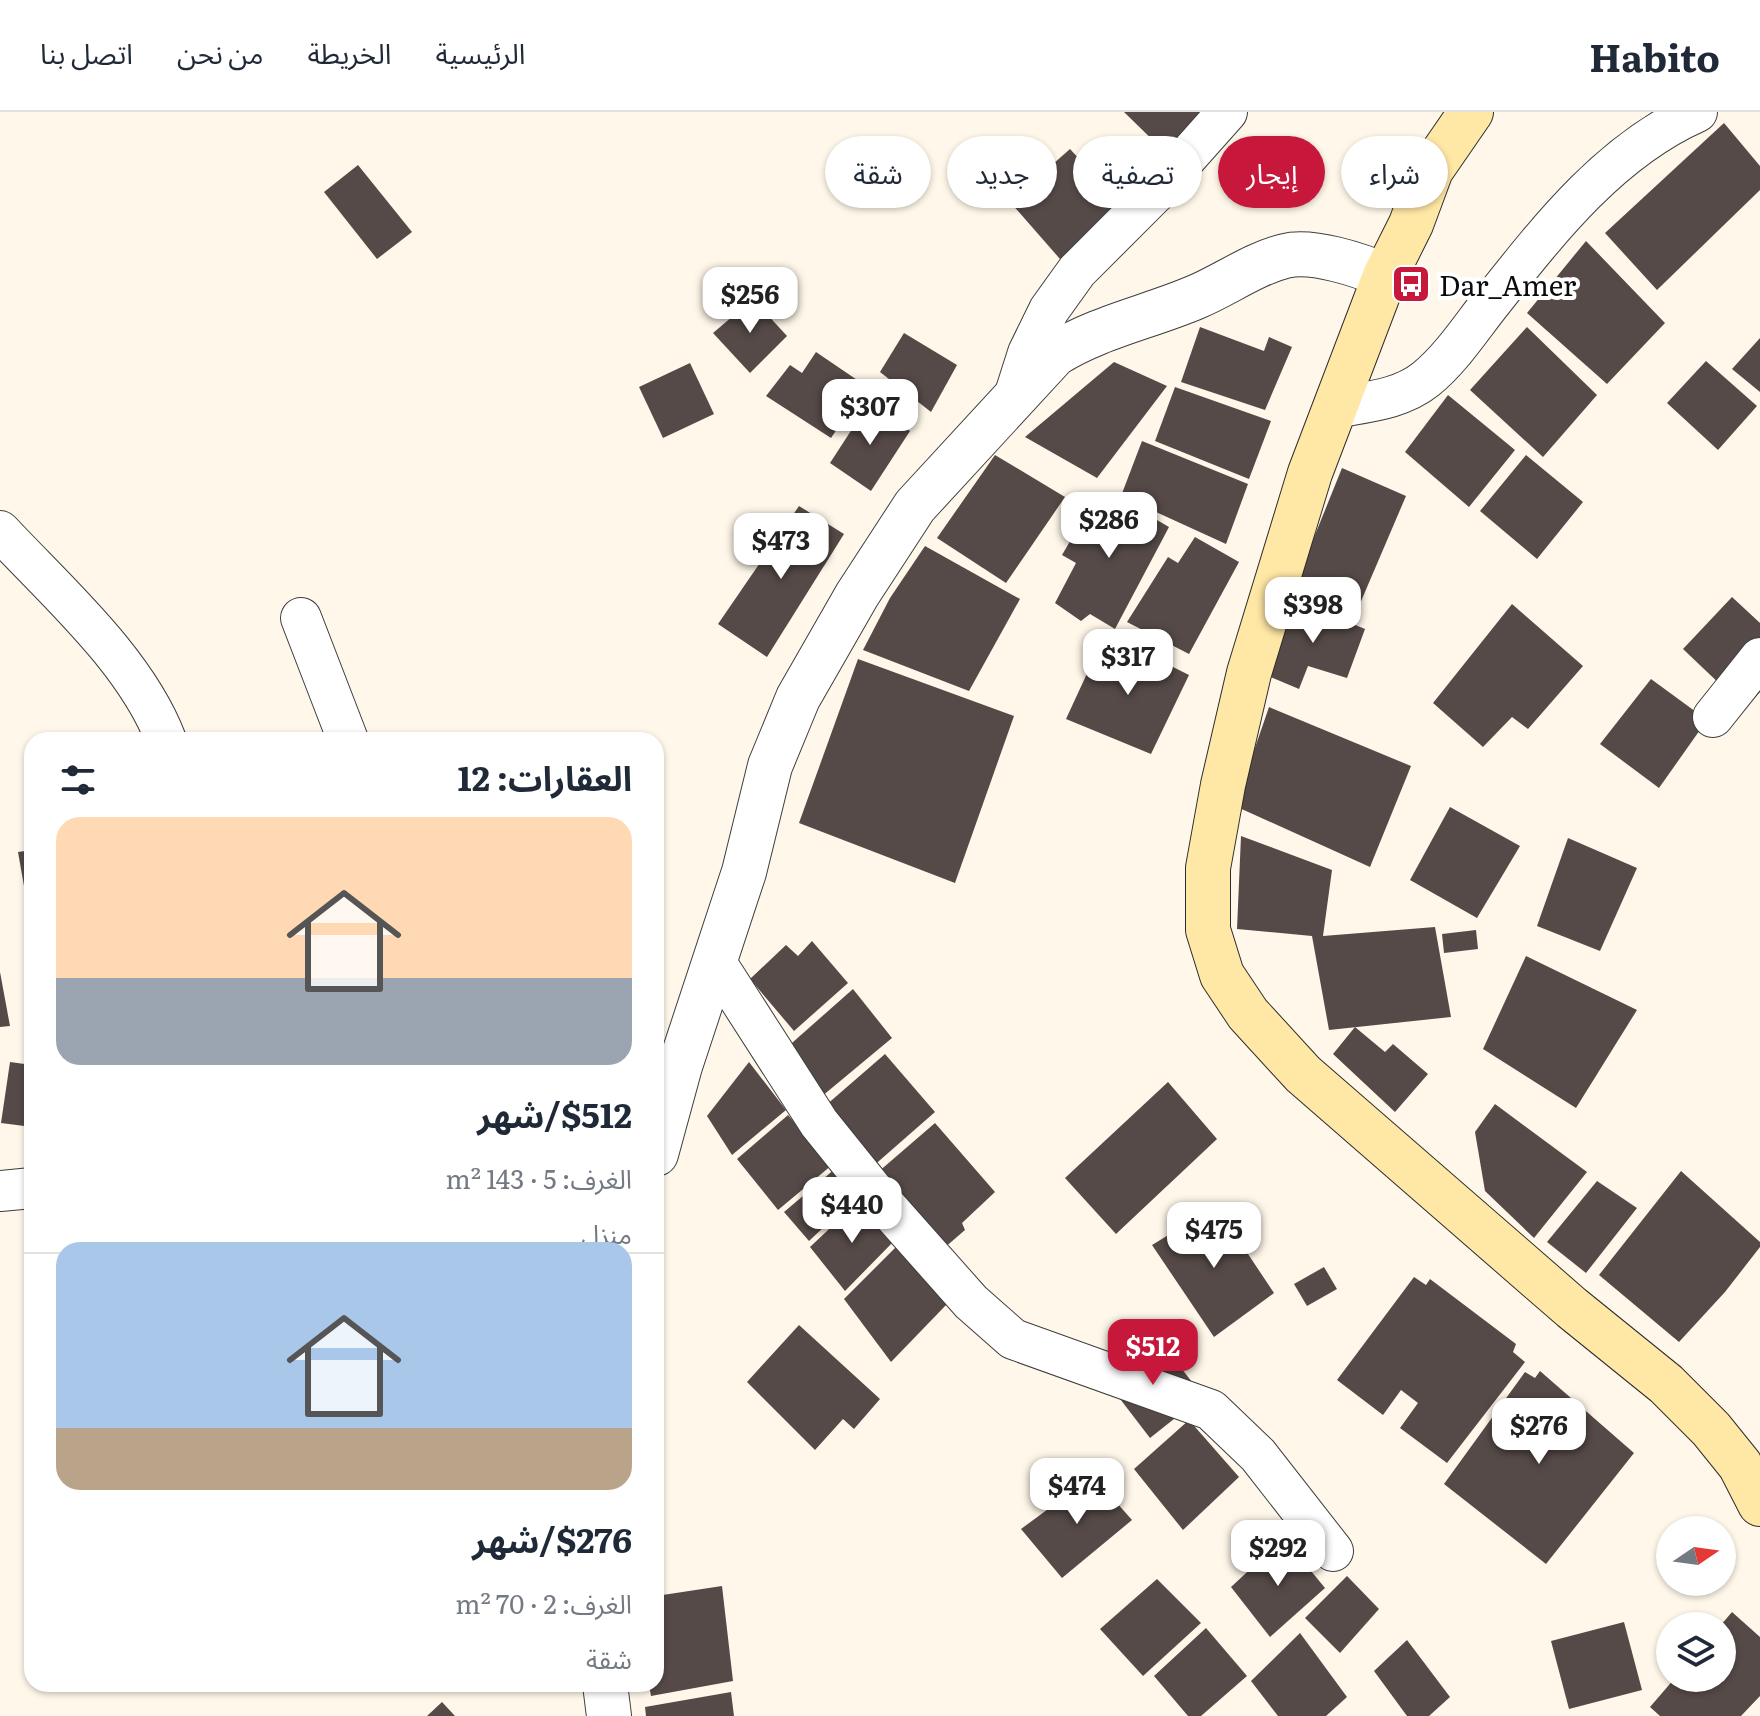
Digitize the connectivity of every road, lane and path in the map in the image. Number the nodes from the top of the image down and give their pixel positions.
1 (1227, 112) edge
2 (1471, 112) edge
3 (1697, 112) edge
4 (1385, 276) junction
5 (1014, 397) junction
6 (1334, 408) junction
7 (0, 531) edge
8 (301, 618) dead end
9 (1760, 658) edge
10 (1713, 717) dead end
11 (163, 732) edge
12 (345, 732) edge
13 (715, 961) junction
14 (668, 1070) edge
15 (664, 1098) edge
16 (24, 1189) edge
17 (0, 1191) edge
18 (1760, 1504) edge
19 (1333, 1551) dead end
20 (606, 1692) edge
21 (609, 1716) edge

1 - 5 street
2 - 4 main road
3 - 6 street
4 - 5 street
4 - 6 main road
5 - 13 street
6 - 18 main road
7 - 11 street
8 - 12 street
9 - 10 street
13 - 14 street
13 - 19 street
14 - 15 street
16 - 17 street
20 - 21 street

